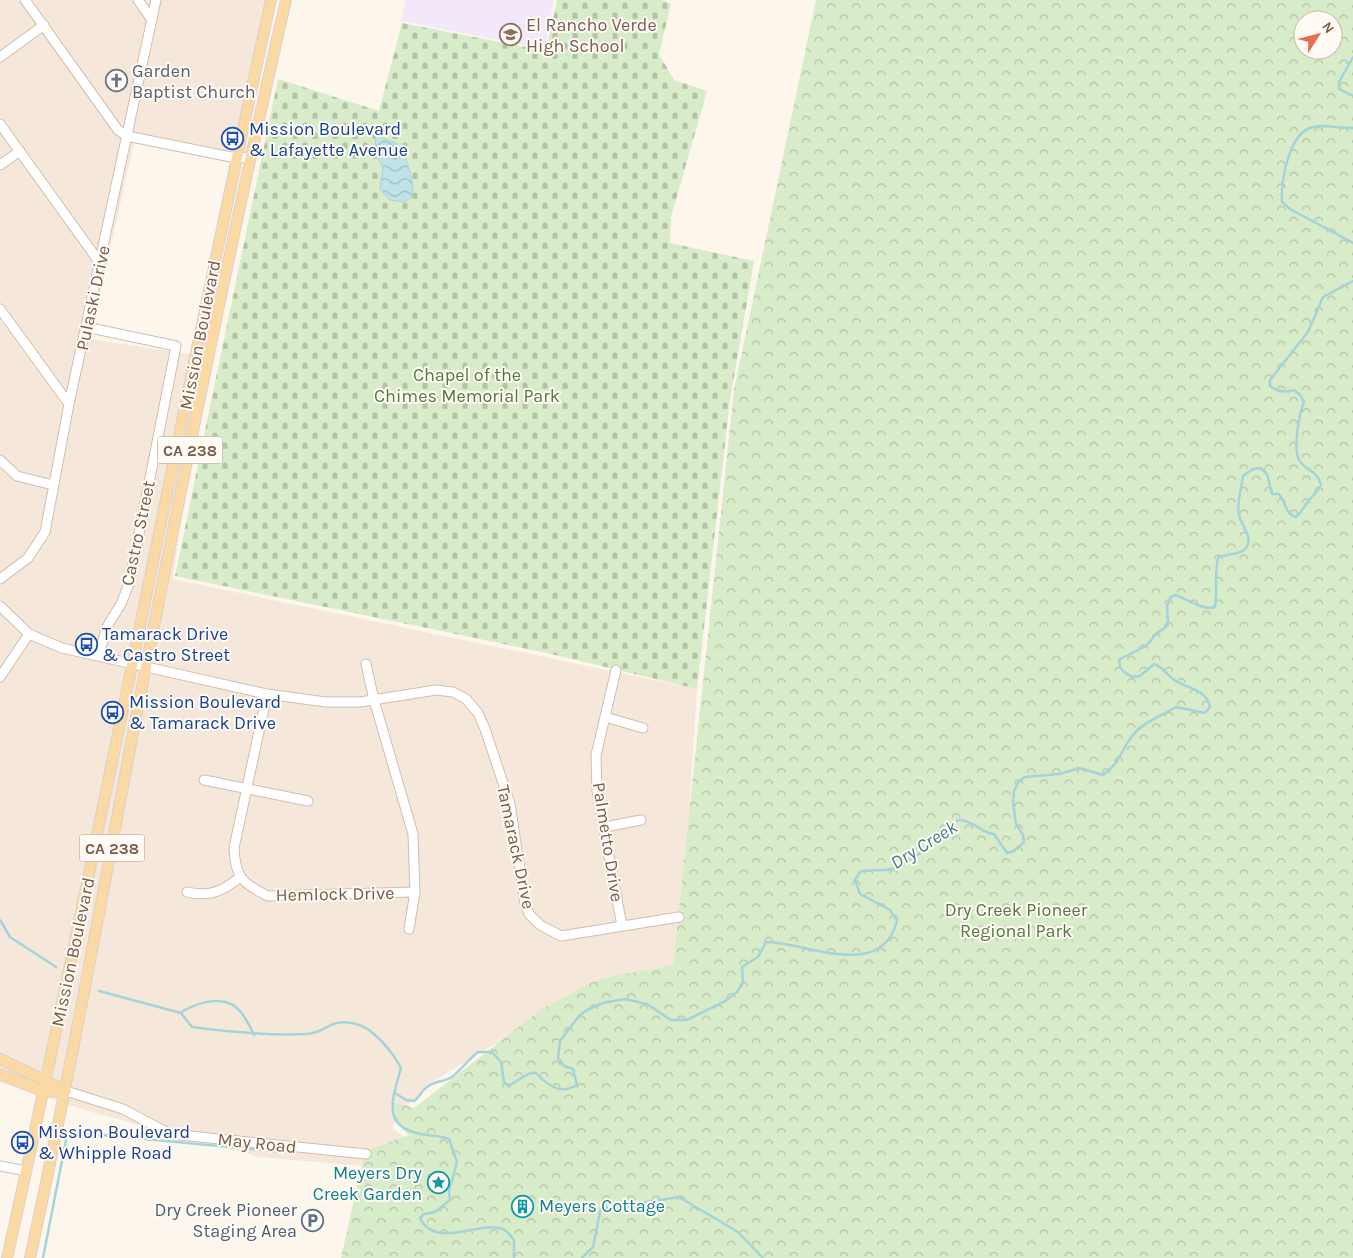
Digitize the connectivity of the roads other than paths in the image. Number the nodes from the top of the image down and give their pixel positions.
1 (25, 0) edge
2 (138, 0) edge
3 (156, 0) edge
4 (271, 0) edge
5 (286, 0) edge
6 (152, 20) junction
7 (44, 25) junction
8 (0, 57) edge
9 (0, 124) edge
10 (127, 136) junction
11 (20, 151) junction
12 (250, 157) junction
13 (236, 158) junction
14 (0, 166) edge
15 (100, 262) junction
16 (0, 309) edge
17 (86, 327) junction
18 (69, 404) junction
19 (0, 460) edge
20 (54, 485) junction
21 (0, 579) edge
22 (0, 606) edge
23 (29, 634) junction
24 (98, 656) junction
25 (134, 664) junction
26 (366, 664) dead end
27 (147, 666) junction
28 (616, 670) dead end
29 (0, 677) edge
30 (267, 694) junction
31 (374, 700) junction
32 (605, 717) junction
33 (643, 728) dead end
34 (204, 780) dead end
35 (247, 788) junction
36 (308, 801) dead end
37 (641, 820) dead end
38 (605, 827) junction
39 (240, 877) junction
40 (187, 892) dead end
41 (415, 892) junction
42 (679, 917) dead end
43 (622, 926) junction
44 (409, 928) dead end
45 (0, 1059) edge
46 (0, 1074) edge
47 (47, 1080) junction
48 (66, 1090) junction
49 (44, 1092) junction
50 (366, 1154) dead end
51 (0, 1166) edge
52 (26, 1172) junction
53 (7, 1258) edge
54 (30, 1258) edge

1 - 7 street
2 - 6 street
3 - 6 street, Pulaski Drive
4 - 13 main road, Mission Boulevard / CA 238
5 - 12 main road, Mission Boulevard / CA 238
6 - 10 street, Pulaski Drive
7 - 8 street
7 - 10 street
9 - 11 street
10 - 13 street
10 - 15 street, Pulaski Drive
11 - 14 street
11 - 15 street
12 - 13 street
12 - 27 main road, Mission Boulevard / CA 238
13 - 25 main road, Mission Boulevard / CA 238
15 - 17 street, Pulaski Drive
16 - 18 street
17 - 18 street, Pulaski Drive
17 - 24 street, Castro Street
18 - 20 street, Pulaski Drive
19 - 20 street
20 - 21 street, Pulaski Drive
22 - 23 street, Tamarack Drive
23 - 24 street, Tamarack Drive
23 - 29 street
24 - 25 street, Tamarack Drive
25 - 27 street, Tamarack Drive
25 - 47 main road, Mission Boulevard / CA 238
26 - 31 street
27 - 30 street, Tamarack Drive
27 - 48 main road, Mission Boulevard / CA 238
28 - 32 street, Palmetto Drive
30 - 31 street, Tamarack Drive
30 - 35 street
31 - 41 street
31 - 43 street, Tamarack Drive
32 - 33 street
32 - 38 street, Palmetto Drive
34 - 35 street
35 - 36 street
35 - 39 street
37 - 38 street
38 - 43 street, Palmetto Drive
39 - 40 street
39 - 41 street, Hemlock Drive
41 - 44 street
42 - 43 street, Tamarack Drive
45 - 47 main road
46 - 49 main road
47 - 48 main road
47 - 49 main road, Mission Boulevard / CA 238
48 - 49 main road
48 - 50 street, May Road
48 - 54 main road, Mission Boulevard / CA 238
49 - 52 main road, Mission Boulevard / CA 238
51 - 52 street
52 - 53 main road, Mission Boulevard / CA 238

